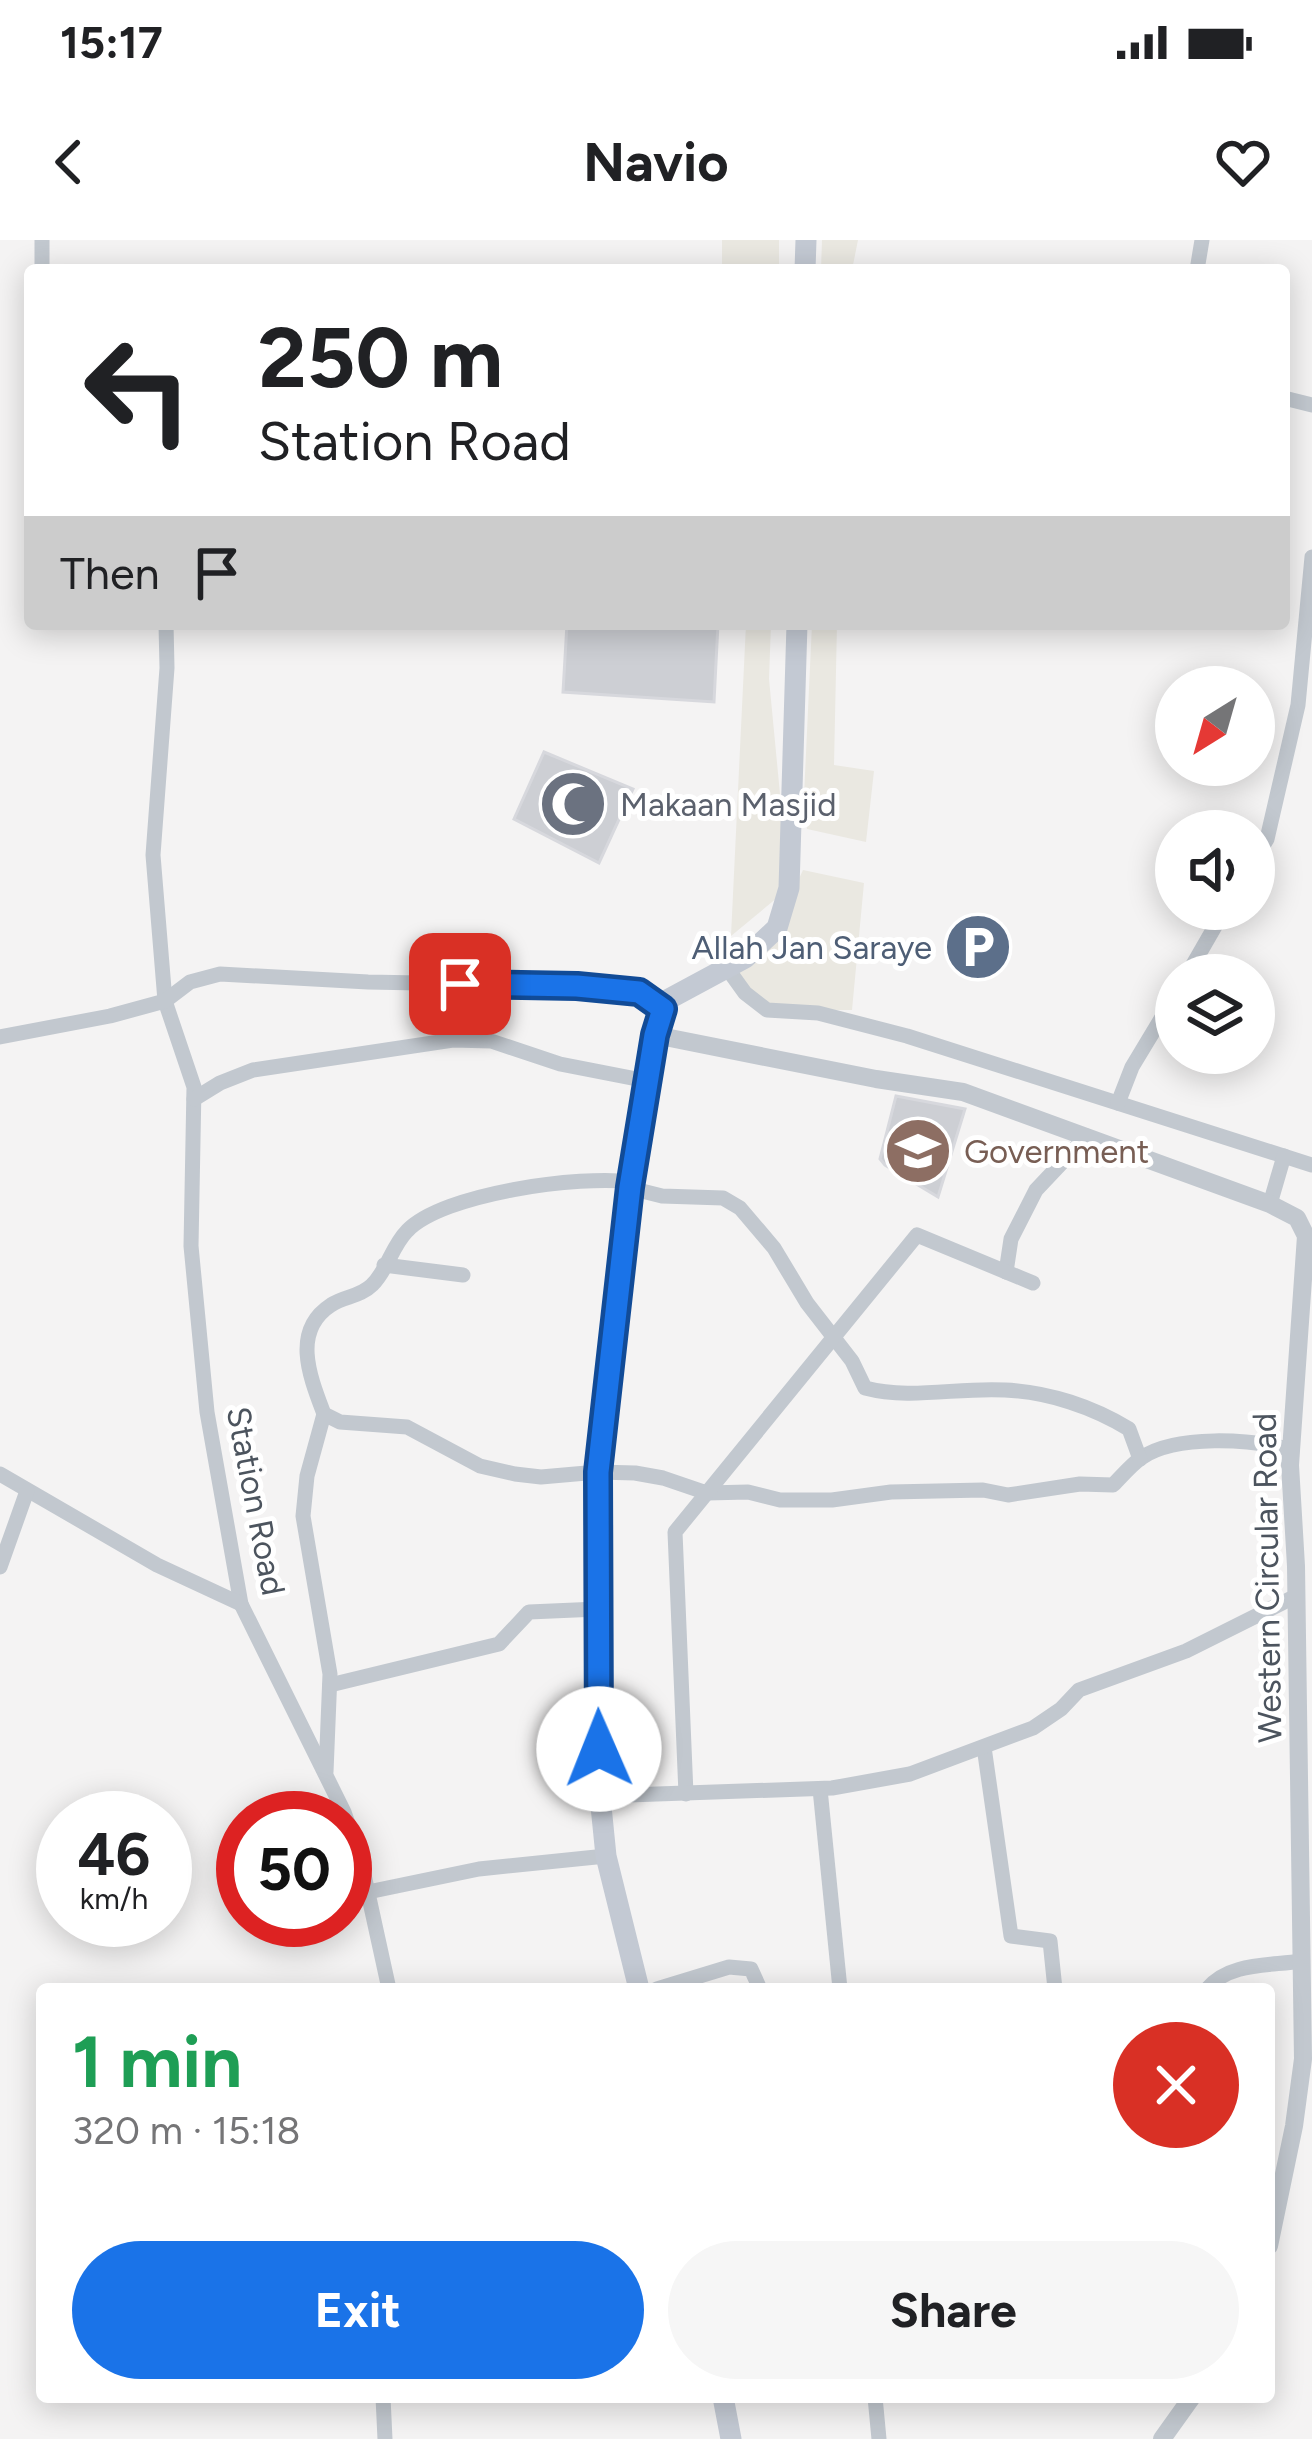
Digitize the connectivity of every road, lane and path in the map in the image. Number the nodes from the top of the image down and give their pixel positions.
1 (1312, 557) edge
2 (166, 630) edge
3 (796, 630) edge
4 (1274, 810) edge
5 (727, 968) junction
6 (165, 1001) junction
7 (663, 1009) junction
8 (1155, 1029) edge
9 (655, 1035) junction
10 (0, 1037) edge
11 (647, 1081) junction
12 (194, 1099) junction
13 (1118, 1103) junction
14 (1087, 1136) junction
15 (1284, 1156) junction
16 (1312, 1165) edge
17 (630, 1185) junction
18 (1270, 1204) junction
19 (384, 1265) junction
20 (1006, 1272) junction
21 (463, 1275) dead end
22 (1033, 1282) dead end
23 (835, 1338) junction
24 (324, 1414) junction
25 (1291, 1450) junction
26 (1140, 1459) junction
27 (598, 1472) junction
28 (0, 1474) edge
29 (26, 1491) junction
30 (707, 1493) junction
31 (0, 1567) edge
32 (1296, 1596) junction
33 (242, 1604) junction
34 (598, 1609) junction
35 (330, 1684) junction
36 (984, 1748) junction
37 (326, 1775) junction
38 (820, 1789) junction
39 (334, 1791) edge
40 (686, 1795) junction
41 (600, 1796) junction
42 (606, 1856) junction
43 (1306, 1867) edge
44 (372, 1891) edge
45 (372, 1910) edge
46 (1301, 1961) junction
47 (388, 1983) edge
48 (638, 1983) edge
49 (677, 1983) edge
50 (757, 1983) edge
51 (839, 1983) edge
52 (1054, 1983) edge
53 (1212, 1983) edge
54 (1275, 2217) edge
55 (382, 2403) edge
56 (724, 2403) edge
57 (875, 2403) edge
58 (1188, 2403) edge
59 (385, 2439) edge
60 (730, 2439) edge
61 (879, 2439) edge
62 (1162, 2439) edge

1 - 4 street
2 - 6 street, Station Road
3 - 5 main road
5 - 7 main road
5 - 13 street
6 - 7 street
6 - 10 street
6 - 12 street, Station Road
7 - 9 main road
8 - 13 street
9 - 11 main road
9 - 14 street, Western Circular Road
11 - 12 street
11 - 17 main road
12 - 33 street, Station Road
13 - 15 street
14 - 18 street, Western Circular Road
14 - 20 street
15 - 16 street
15 - 18 street
17 - 19 street
17 - 23 street
17 - 27 main road
18 - 25 street, Western Circular Road
19 - 21 street
19 - 24 street
20 - 22 street
20 - 23 street
23 - 26 street
23 - 30 street
24 - 27 street
24 - 35 street
25 - 26 street
25 - 32 street, Western Circular Road
26 - 30 street
27 - 30 street
27 - 34 main road
28 - 29 street
29 - 31 street
29 - 33 street
30 - 40 street
32 - 36 street
32 - 43 street, Western Circular Road
33 - 37 street, Station Road
34 - 35 street
34 - 41 main road
35 - 37 street
36 - 38 street
36 - 52 street
37 - 39 street, Station Road
38 - 40 street
38 - 51 street
40 - 41 street
41 - 42 main road
42 - 44 street
42 - 48 main road
43 - 46 street, Western Circular Road
45 - 47 street, Station Road
46 - 53 street
46 - 54 street, Western Circular Road
49 - 50 street
55 - 59 street
56 - 60 main road
57 - 61 street
58 - 62 street

